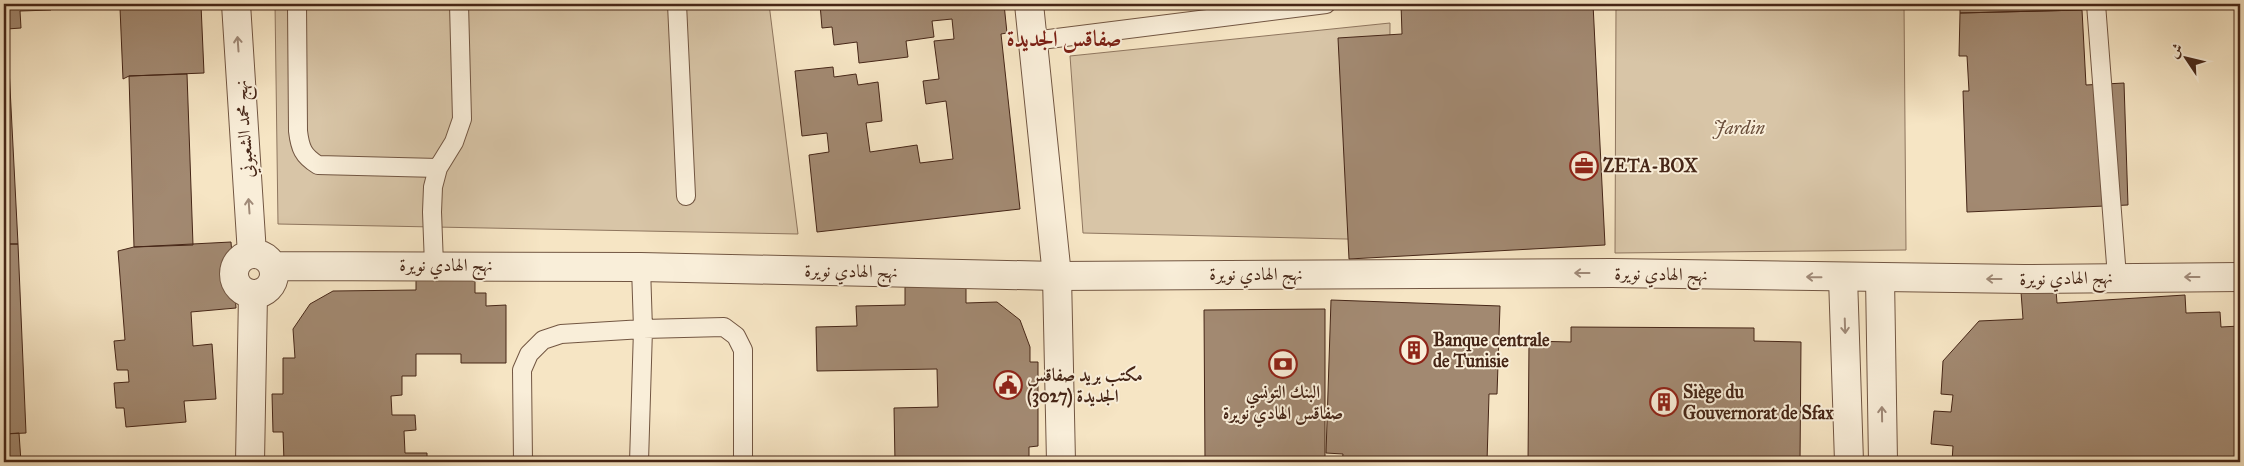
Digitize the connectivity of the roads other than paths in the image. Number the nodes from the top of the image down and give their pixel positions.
1 (236, 4) edge
2 (297, 4) edge
3 (459, 4) edge
4 (677, 4) edge
5 (1029, 4) edge
6 (1326, 4) edge
7 (2096, 4) edge
8 (1033, 41) junction
9 (438, 168) junction
10 (686, 196) dead end
11 (262, 260) junction
12 (434, 265) junction
13 (641, 267) junction
14 (1057, 276) junction
15 (1843, 277) junction
16 (2117, 277) junction
17 (2240, 277) edge
18 (1880, 278) junction
19 (644, 329) junction
20 (250, 462) edge
21 (523, 462) edge
22 (640, 462) edge
23 (743, 462) edge
24 (1061, 462) edge
25 (1849, 462) edge
26 (1883, 462) edge

11 -> 1 street, نهج محمد الشعبوني
2 - 9 lane
3 - 9 lane
4 - 10 lane
5 - 8 street
6 - 8 lane
7 - 16 lane
8 - 14 street
9 - 12 lane
11 - 12 street, نهج الهادي نويرة
11 - 20 street, نهج محمد الشعبوني
12 - 13 street, نهج الهادي نويرة
13 - 14 street, نهج الهادي نويرة
13 - 19 lane
15 -> 14 street, نهج الهادي نويرة
14 - 24 street
15 - 18 street, نهج الهادي نويرة
15 -> 25 street
17 -> 16 street, نهج الهادي نويرة
16 -> 18 street, نهج الهادي نويرة
26 -> 18 street
19 - 21 lane
19 - 22 lane
19 - 23 lane

